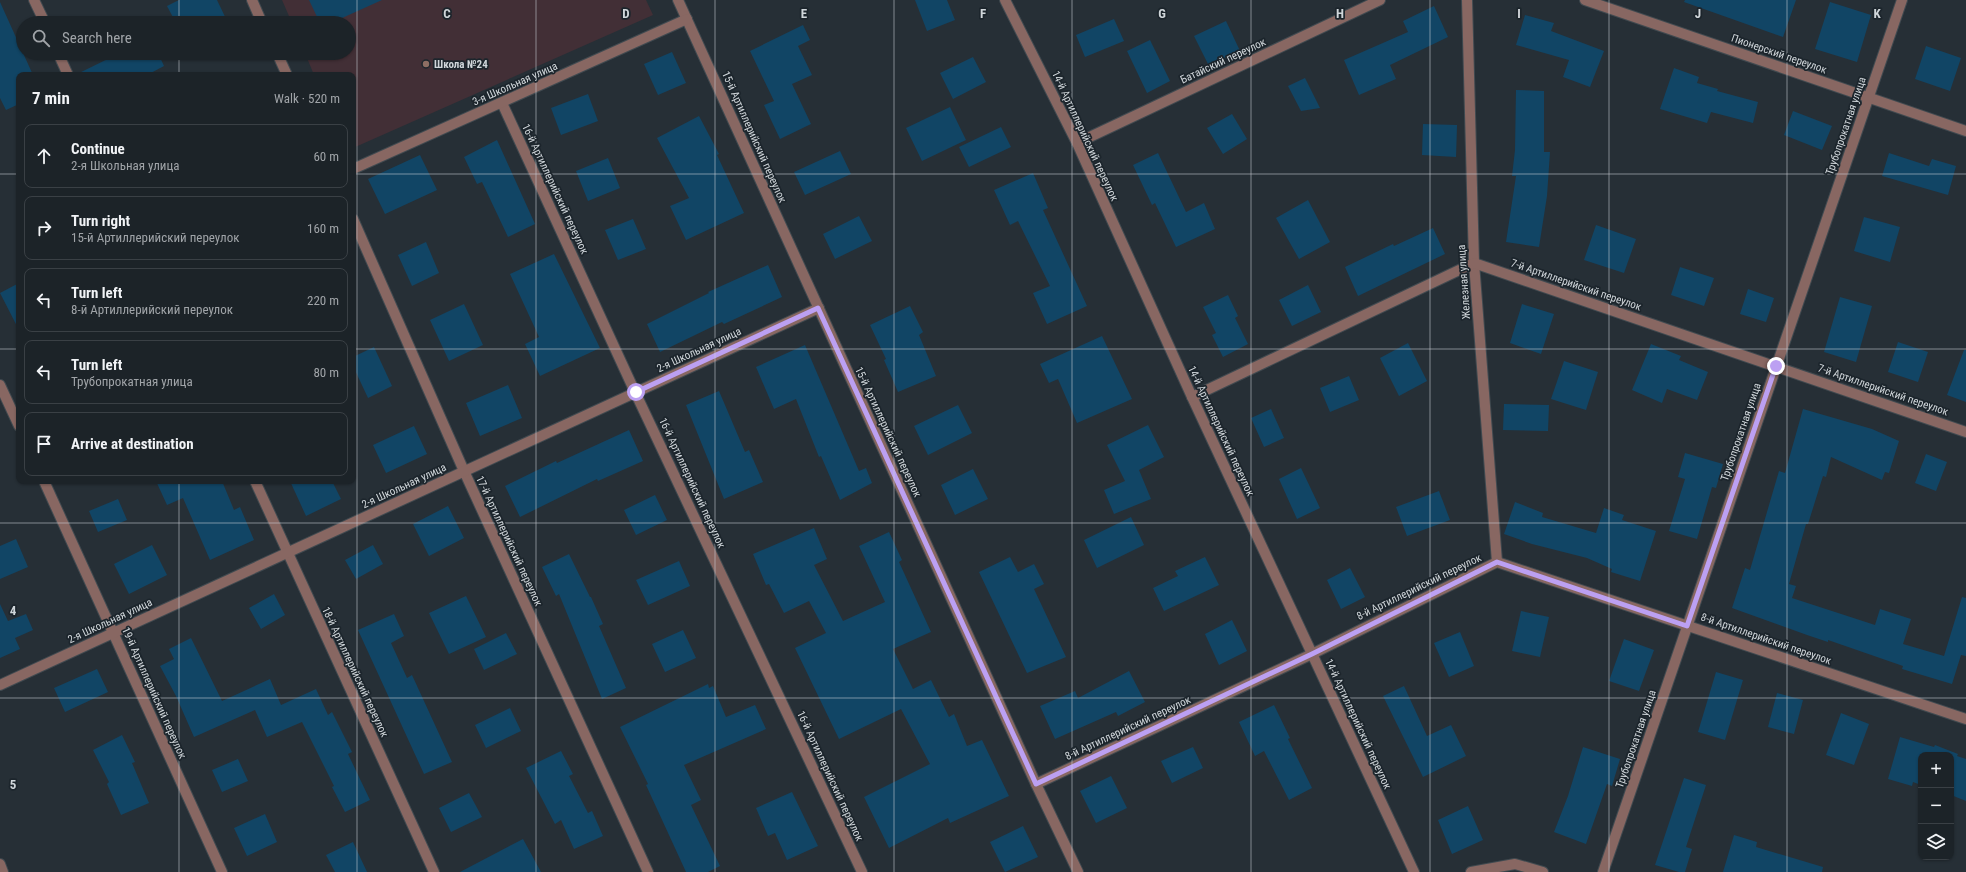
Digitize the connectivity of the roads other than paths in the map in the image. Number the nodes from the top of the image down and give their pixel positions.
1 (34, 0) edge
2 (252, 0) edge
3 (678, 0) edge
4 (1005, 0) edge
5 (1380, 0) edge
6 (1467, 0) edge
7 (1585, 0) edge
8 (1902, 0) edge
9 (41, 16) edge
10 (259, 16) edge
11 (687, 19) junction
12 (61, 60) edge
13 (280, 60) edge
14 (67, 72) edge
15 (286, 72) edge
16 (1869, 97) junction
17 (502, 103) junction
18 (1966, 131) edge
19 (1077, 143) junction
20 (356, 168) edge
21 (356, 226) edge
22 (1474, 262) junction
23 (818, 308) junction
24 (1776, 366) junction
25 (0, 385) edge
26 (636, 392) junction
27 (1192, 398) junction
28 (16, 420) edge
29 (1966, 432) edge
30 (464, 471) junction
31 (45, 484) edge
32 (256, 484) edge
33 (287, 552) junction
34 (1497, 562) junction
35 (1687, 626) junction
36 (113, 633) junction
37 (1312, 654) junction
38 (0, 685) edge
39 (1966, 719) edge
40 (1036, 784) junction
41 (0, 864) edge
42 (3, 872) edge
43 (222, 872) edge
44 (434, 872) edge
45 (648, 872) edge
46 (862, 872) edge
47 (1078, 872) edge
48 (1414, 872) edge
49 (1471, 872) edge
50 (1543, 872) edge
51 (1603, 872) edge

1 - 9 street
2 - 10 street
3 - 11 street, 15-й Артиллерийский переулок
4 - 19 street, 14-й Артиллерийский переулок
5 - 19 street, Батайский переулок
6 - 22 street, Железная улица
7 - 16 street, Пионерский переулок
8 - 16 street, Трубопрокатная улица
11 - 17 street, 3-я Школьная улица
11 - 23 street, 15-й Артиллерийский переулок
12 - 14 street
13 - 15 street
16 - 18 street, Пионерский переулок
16 - 24 street, Трубопрокатная улица
17 - 20 street, 3-я Школьная улица
17 - 26 street, 16-й Артиллерийский переулок
19 - 27 street, 14-й Артиллерийский переулок
21 - 30 street, 17-й Артиллерийский переулок
22 - 24 street, 7-й Артиллерийский переулок
22 - 27 street
22 - 34 street, Железная улица
23 - 26 street, 2-я Школьная улица
23 - 40 street, 15-й Артиллерийский переулок
24 - 29 street, 7-й Артиллерийский переулок
24 - 35 street, Трубопрокатная улица
25 - 28 street
26 - 30 street, 2-я Школьная улица
26 - 46 street, 16-й Артиллерийский переулок
27 - 37 street, 14-й Артиллерийский переулок
30 - 33 street, 2-я Школьная улица
30 - 45 street, 17-й Артиллерийский переулок
31 - 36 street, 19-й Артиллерийский переулок
32 - 33 street, 18-й Артиллерийский переулок
33 - 36 street, 2-я Школьная улица
33 - 44 street, 18-й Артиллерийский переулок
34 - 35 street, 8-й Артиллерийский переулок
34 - 37 street, 8-й Артиллерийский переулок
35 - 39 street, 8-й Артиллерийский переулок
35 - 51 street, Трубопрокатная улица
36 - 38 street, 2-я Школьная улица
36 - 43 street, 19-й Артиллерийский переулок
37 - 40 street, 8-й Артиллерийский переулок
37 - 48 street, 14-й Артиллерийский переулок
40 - 47 street, 15-й Артиллерийский переулок
41 - 42 street
49 - 50 street

